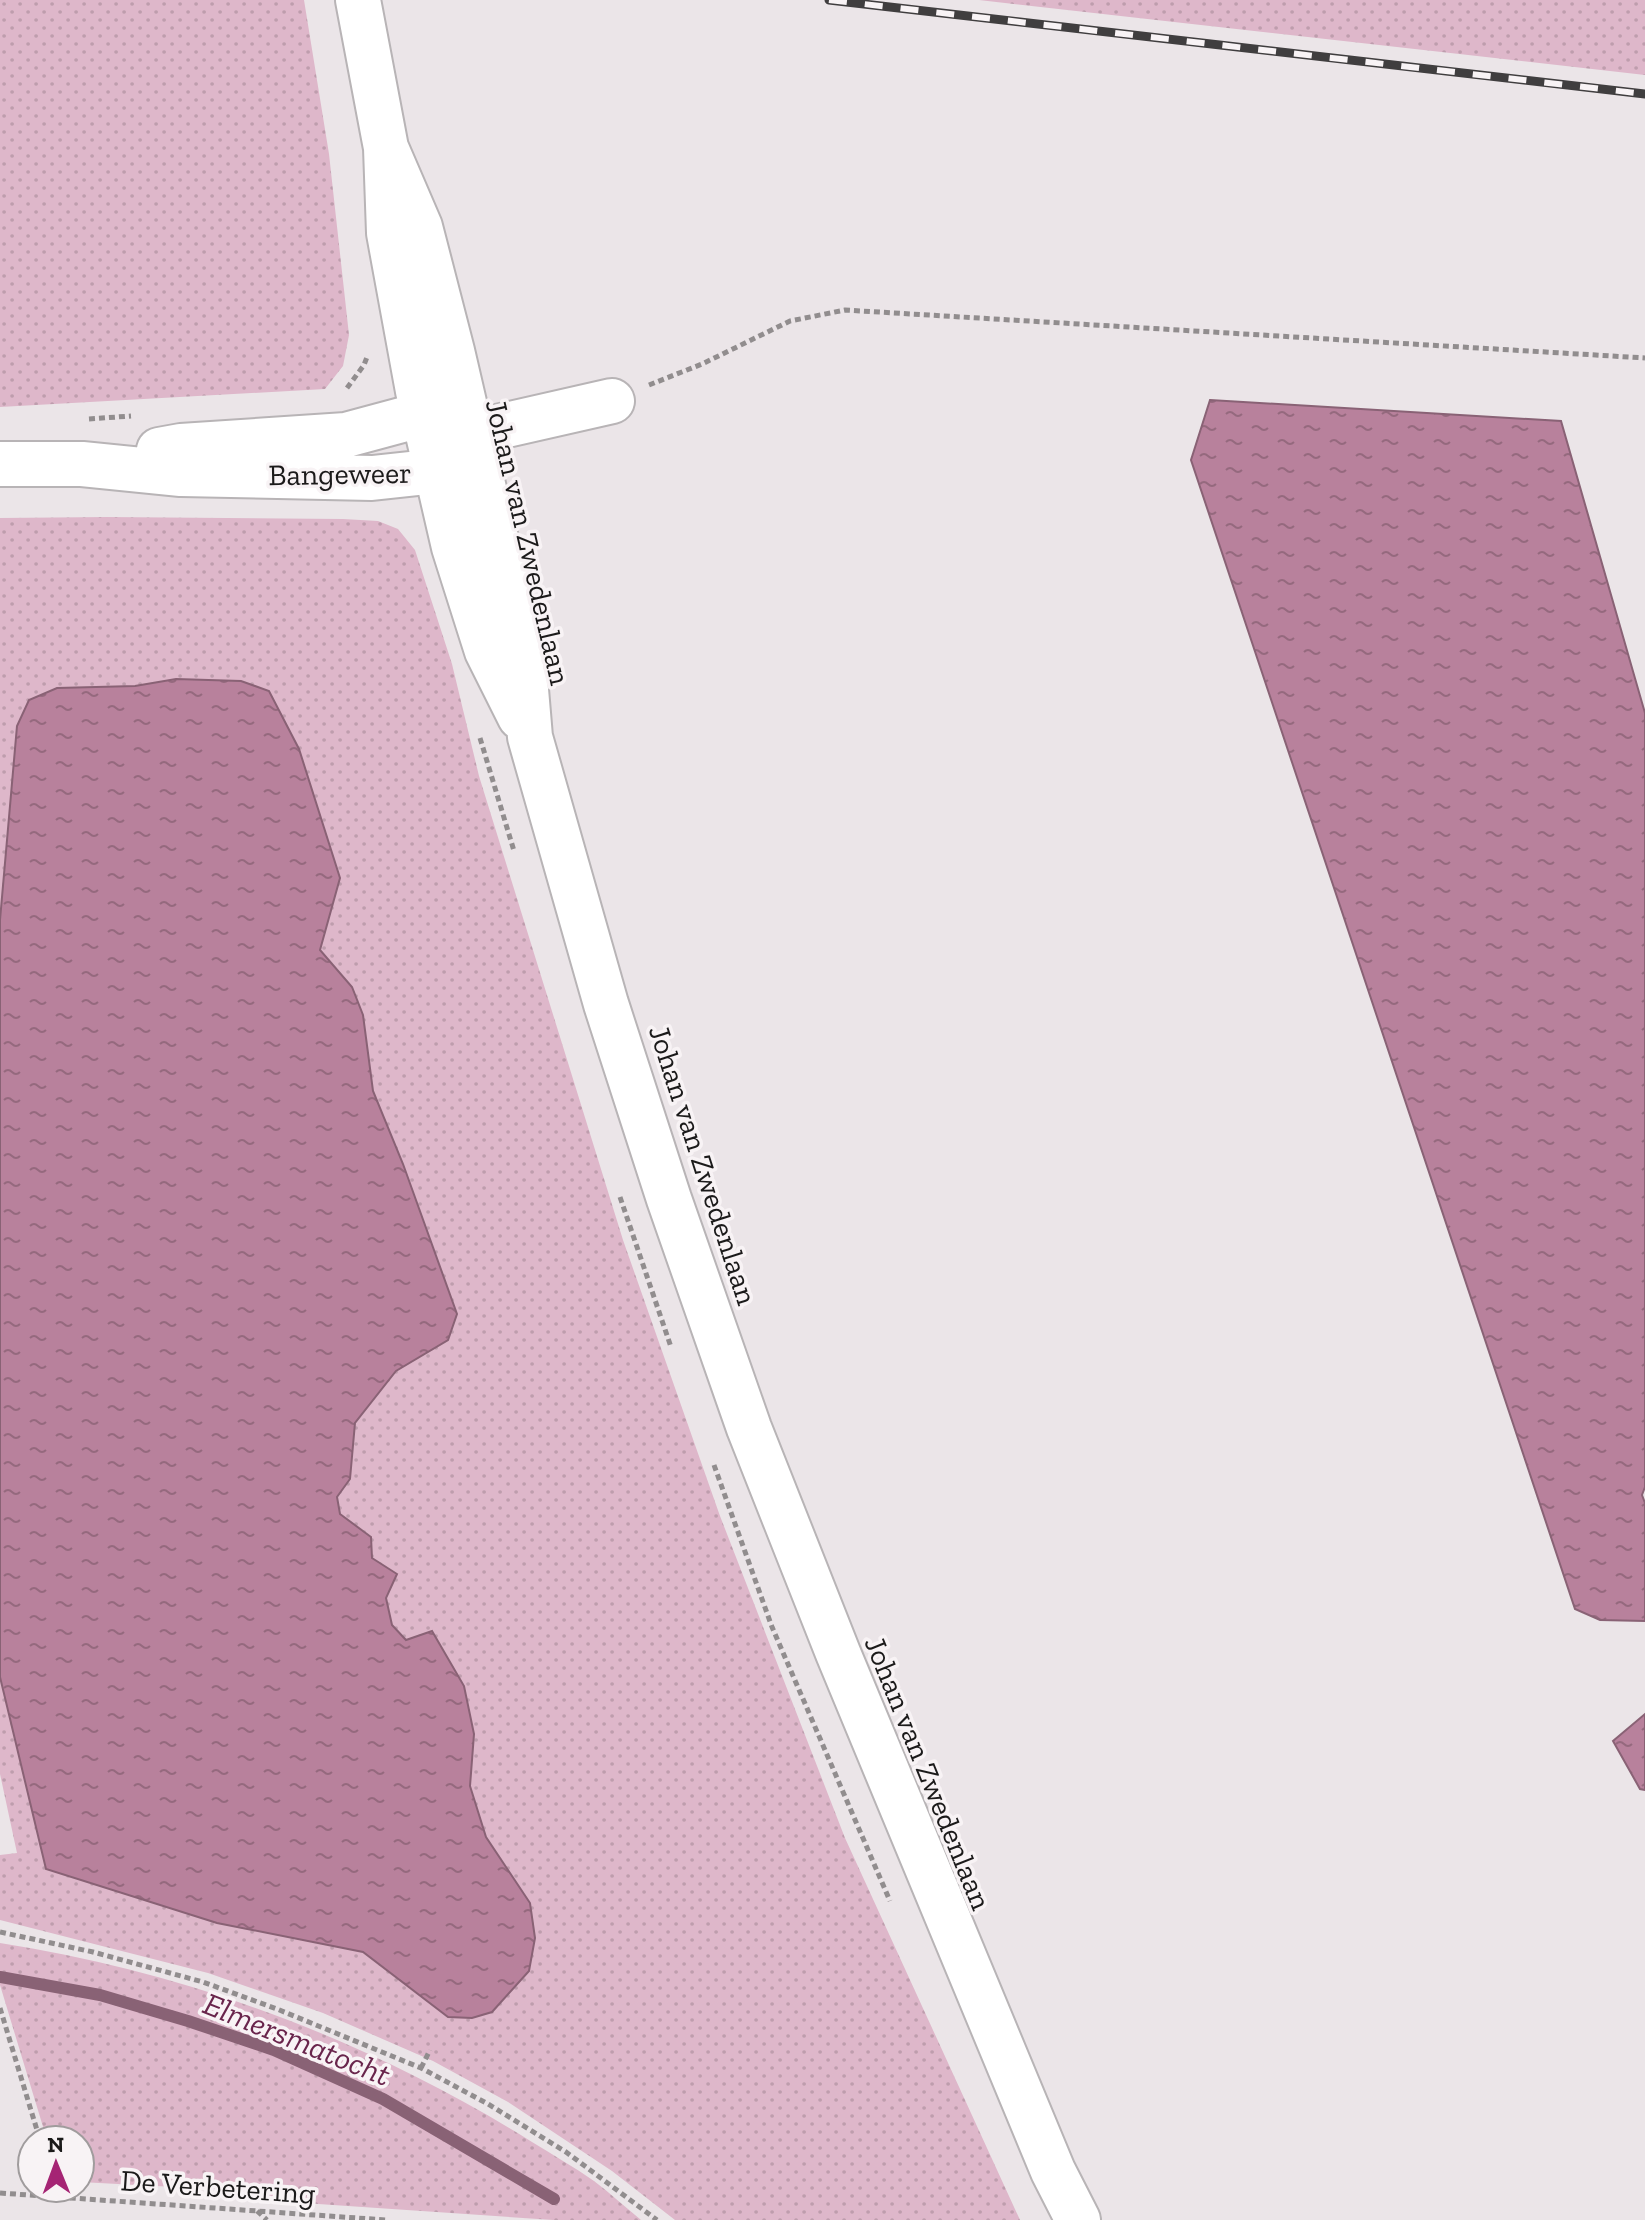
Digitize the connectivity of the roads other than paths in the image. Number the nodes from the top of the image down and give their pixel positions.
1 (358, 0) edge
2 (386, 148) junction
3 (612, 401) road end
4 (424, 414) junction
5 (471, 433) junction
6 (0, 464) edge
7 (82, 464) junction
8 (437, 471) junction
9 (530, 737) junction
10 (1078, 2220) edge

1 - 2 main road, Johan van Zwedenlaan
2 - 4 main road, Johan van Zwedenlaan
2 - 5 main road, Johan van Zwedenlaan
3 - 5 main road
4 - 5 main road, Bangeweer
4 - 7 main road, Bangeweer
4 - 8 main road, Johan van Zwedenlaan
5 - 8 main road, Bangeweer
5 - 9 main road, Johan van Zwedenlaan
6 - 7 main road, Bangeweer
7 - 8 main road, Bangeweer
8 - 9 main road, Johan van Zwedenlaan
9 - 10 main road, Johan van Zwedenlaan

